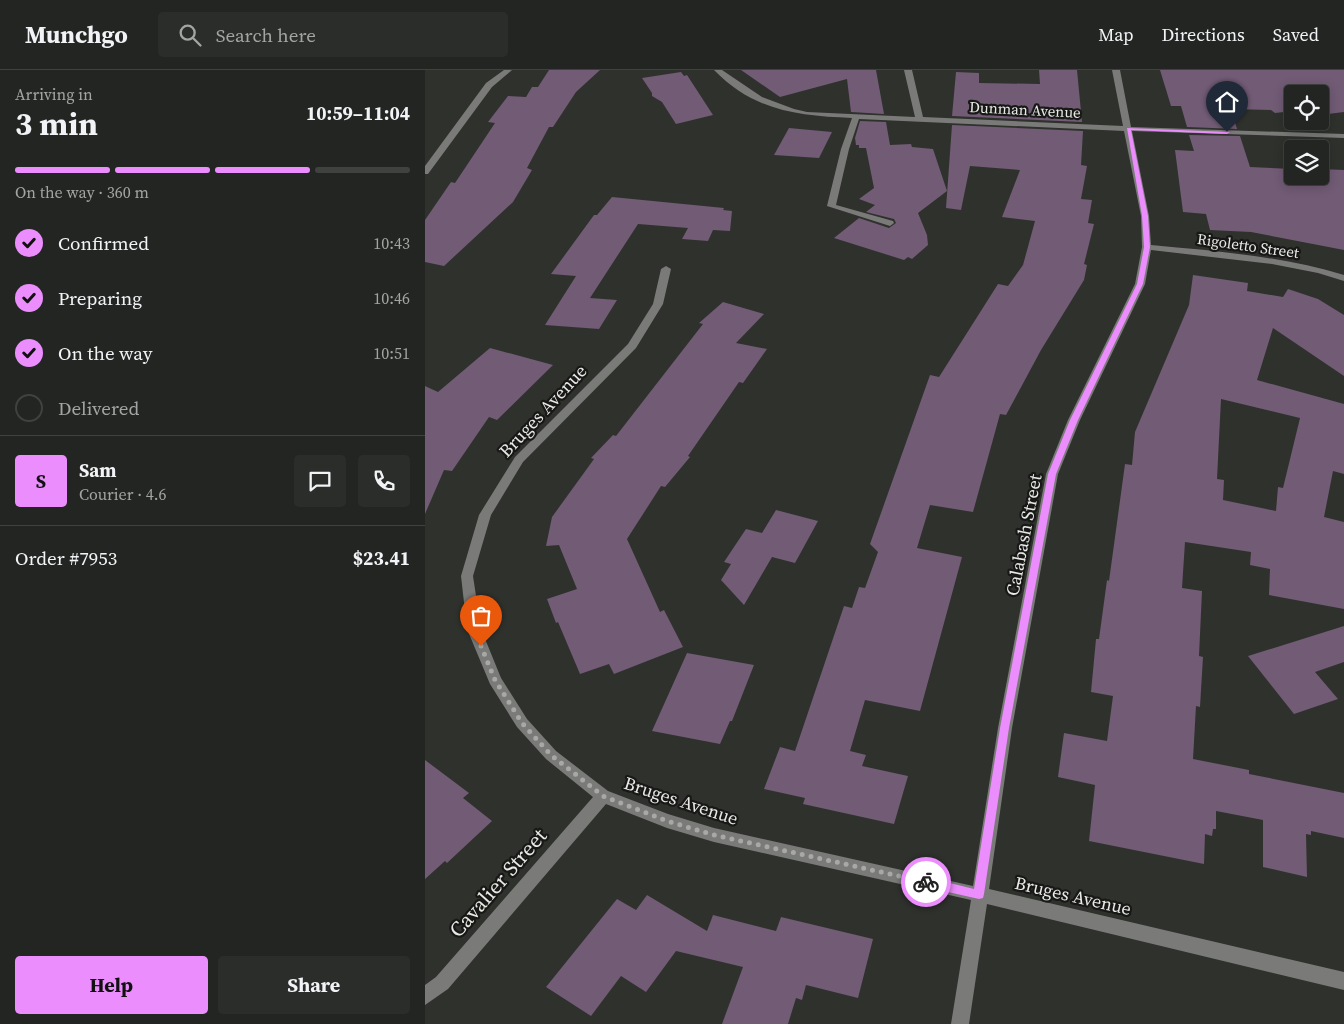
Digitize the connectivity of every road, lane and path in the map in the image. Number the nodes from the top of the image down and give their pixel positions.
1 (508, 70) edge
2 (718, 70) edge
3 (908, 70) edge
4 (1116, 70) edge
5 (856, 117) junction
6 (920, 120) junction
7 (1128, 129) junction
8 (1344, 136) edge
9 (425, 172) edge
10 (891, 223) dead end
11 (1147, 247) junction
12 (667, 269) dead end
13 (1344, 278) edge
14 (603, 796) junction
15 (979, 894) junction
16 (1344, 981) edge
17 (425, 996) edge
18 (960, 1024) edge

1 - 9 street
2 - 5 street, Dunman Avenue
3 - 6 street
4 - 7 street, Calabash Street
5 - 6 street, Dunman Avenue
5 - 10 street
6 - 7 street, Dunman Avenue
7 - 8 street, Dunman Avenue
7 - 11 street, Calabash Street
11 - 13 street, Rigoletto Street
11 - 15 street, Calabash Street
12 - 14 street, Bruges Avenue
14 - 15 street, Bruges Avenue
14 - 17 street, Cavalier Street
15 - 16 street, Bruges Avenue
15 - 18 street, Calabash Street

